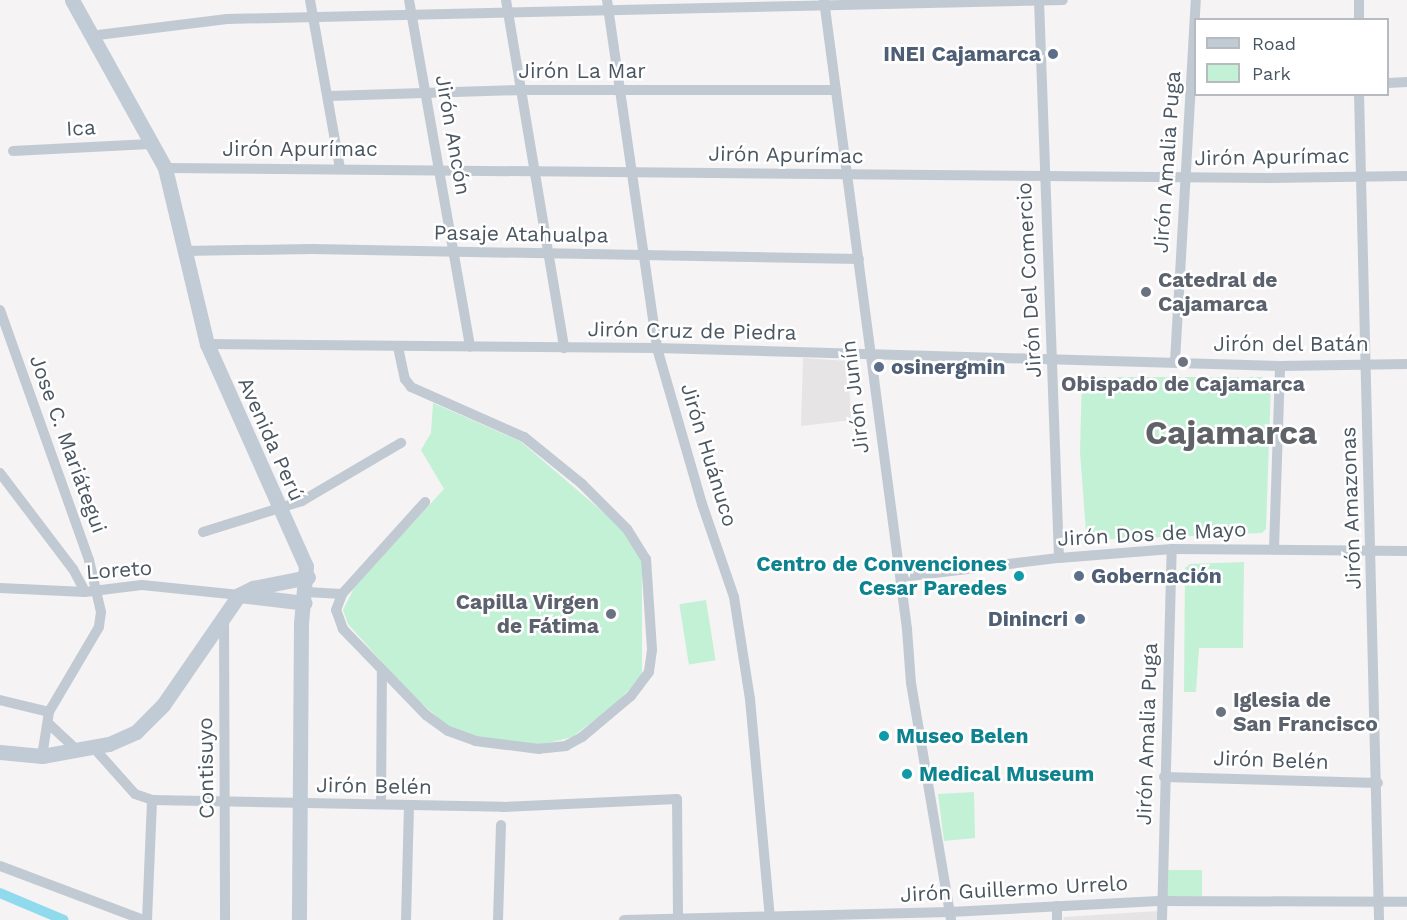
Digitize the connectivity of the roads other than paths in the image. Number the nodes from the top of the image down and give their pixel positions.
1 (72, 0) edge
2 (310, 0) edge
3 (410, 0) edge
4 (506, 0) edge
5 (1039, 0) edge
6 (1063, 0) edge
7 (1196, 0) edge
8 (1359, 0) edge
9 (824, 4) edge
10 (607, 5) edge
11 (508, 13) junction
12 (412, 15) junction
13 (313, 17) junction
14 (1195, 18) edge
15 (1359, 18) edge
16 (90, 36) junction
17 (1194, 57) edge
18 (1407, 82) edge
19 (1389, 83) edge
20 (1193, 86) edge
21 (523, 90) junction
22 (836, 90) junction
23 (618, 91) junction
24 (426, 92) junction
25 (329, 96) junction
26 (1359, 96) edge
27 (150, 144) junction
28 (13, 151) dead end
29 (165, 168) junction
30 (340, 168) junction
31 (438, 169) junction
32 (536, 172) junction
33 (631, 173) junction
34 (849, 175) junction
35 (1362, 176) junction
36 (1407, 176) edge
37 (1043, 177) junction
38 (1184, 177) junction
39 (183, 251) junction
40 (453, 252) junction
41 (549, 254) junction
42 (642, 255) junction
43 (859, 259) junction
44 (0, 310) edge
45 (2, 329) edge
46 (207, 344) junction
47 (398, 347) junction
48 (470, 347) junction
49 (564, 348) junction
50 (657, 348) junction
51 (870, 356) junction
52 (1053, 359) junction
53 (1175, 361) junction
54 (1366, 364) junction
55 (1407, 364) edge
56 (1280, 366) junction
57 (401, 443) dead end
58 (0, 472) edge
59 (425, 502) dead end
60 (279, 509) junction
61 (203, 532) dead end
62 (1172, 549) junction
63 (1274, 549) junction
64 (1373, 551) junction
65 (1407, 551) edge
66 (1059, 558) junction
67 (901, 577) junction
68 (0, 588) edge
69 (306, 591) junction
70 (85, 592) junction
71 (98, 592) junction
72 (342, 594) junction
73 (239, 596) junction
74 (224, 616) junction
75 (382, 670) junction
76 (0, 700) edge
77 (49, 712) junction
78 (49, 724) junction
79 (85, 749) junction
80 (0, 752) edge
81 (42, 756) junction
82 (1164, 777) junction
83 (1378, 783) junction
84 (152, 800) junction
85 (227, 802) junction
86 (381, 803) junction
87 (299, 804) junction
88 (409, 806) junction
89 (501, 825) dead end
90 (0, 866) edge
91 (1162, 901) junction
92 (1379, 901) junction
93 (1407, 902) edge
94 (1057, 906) junction
95 (951, 916) edge
96 (770, 919) edge
97 (146, 920) edge
98 (225, 920) edge
99 (299, 920) edge
100 (406, 920) edge
101 (498, 920) edge
102 (624, 920) edge
103 (678, 920) edge
104 (1057, 920) edge
105 (1162, 920) edge
106 (1379, 920) edge

1 - 16 street, Avenida Perú
2 - 13 street
3 - 12 street, Jirón Ancón
4 - 11 street
5 - 6 street
5 - 9 street
5 - 37 street, Jirón Del Comercio
7 - 14 street, Jirón Amalia Puga
8 - 15 street
9 - 10 street
9 - 22 street, Jirón Junín
10 - 11 street
10 - 23 street, Jirón Huánuco
11 - 12 street
11 - 21 street
12 - 13 street
12 - 24 street, Jirón Ancón
13 - 16 street
13 - 25 street
16 - 27 street, Avenida Perú
17 - 20 street, Jirón Amalia Puga
18 - 19 street
20 - 38 street, Jirón Amalia Puga
21 - 23 street, Jirón La Mar
21 - 24 street, Jirón La Mar
21 - 32 street
22 - 23 street, Jirón La Mar
22 - 34 street, Jirón Junín
23 - 33 street, Jirón Huánuco
24 - 25 street, Jirón La Mar
24 - 31 street, Jirón Ancón
25 - 30 street
26 - 35 street, Jirón Amazonas
27 - 28 street, Ica
27 - 29 street, Avenida Perú
29 - 30 street, Jirón Apurímac
29 - 39 street, Avenida Perú
30 - 31 street, Jirón Apurímac
31 - 32 street, Jirón Apurímac
31 - 40 street, Jirón Ancón
32 - 33 street, Jirón Apurímac
32 - 41 street
33 - 34 street, Jirón Apurímac
33 - 42 street, Jirón Huánuco
34 - 37 street, Jirón Apurímac
34 - 43 street, Jirón Junín
35 - 36 street, Jirón Apurímac
35 - 38 street, Jirón Apurímac
35 - 54 street, Jirón Amazonas
37 - 38 street, Jirón Apurímac
37 - 52 street, Jirón Del Comercio
38 - 53 street, Jirón Amalia Puga
39 - 40 street, Pasaje Atahualpa
39 - 46 street, Avenida Perú
40 - 41 street, Pasaje Atahualpa
40 - 48 street, Jirón Ancón
41 - 42 street, Pasaje Atahualpa
41 - 49 street
42 - 43 street, Pasaje Atahualpa
42 - 50 street, Jirón Huánuco
43 - 51 street, Jirón Junín
44 - 45 street, Jose C. Mariátegui
45 - 71 street, Jose C. Mariátegui
46 - 47 street, Jirón Cruz de Piedra
46 - 60 street, Avenida Perú
47 - 48 street, Jirón Cruz de Piedra
47 - 75 street
48 - 49 street, Jirón Cruz de Piedra
49 - 50 street, Jirón Cruz de Piedra
50 - 51 street, Jirón Cruz de Piedra
50 - 96 street, Jirón Huánuco
51 - 52 street, Jirón Cruz de Piedra
51 - 67 street, Jirón Junín
52 - 53 street, Jirón Cruz de Piedra
52 - 66 street, Jirón Del Comercio
53 - 56 street, Jirón del Batán
54 - 55 street, Jirón del Batán
54 - 56 street, Jirón del Batán
54 - 64 street, Jirón Amazonas
56 - 63 street
57 - 60 street
58 - 70 street
59 - 72 street
60 - 61 street
60 - 69 street, Avenida Perú
62 - 63 street, Jirón Dos de Mayo
62 - 66 street, Jirón Dos de Mayo
62 - 82 street, Jirón Amalia Puga
63 - 64 street, Jirón Dos de Mayo
64 - 65 street, Jirón Dos de Mayo
64 - 83 street, Jirón Amazonas
66 - 67 street, Jirón Dos de Mayo
67 - 95 street, Jirón Junín
68 - 70 street, Loreto
69 - 72 street
69 - 73 street
69 - 73 street
69 - 87 street, Avenida Perú
70 - 71 street, Loreto
71 - 73 street, Loreto
71 - 77 street, Jose C. Mariátegui
72 - 75 street
73 - 74 street
74 - 79 street
74 - 85 street, Contisuyo
75 - 86 street
76 - 77 street
77 - 78 street
78 - 79 street, Jirón Belén
78 - 81 street
79 - 81 street
79 - 84 street, Jirón Belén
80 - 81 street
82 - 83 street, Jirón Belén
82 - 91 street, Jirón Amalia Puga
83 - 92 street, Jirón Amazonas
84 - 85 street, Jirón Belén
84 - 97 street
85 - 87 street, Jirón Belén
85 - 98 street, Contisuyo
86 - 87 street, Jirón Belén
86 - 88 street, Jirón Belén
87 - 99 street, Avenida Perú
88 - 100 street
88 - 103 street, Jirón Belén
89 - 101 street
90 - 97 street
91 - 92 street, Jirón Guillermo Urrelo
91 - 94 street, Jirón Guillermo Urrelo
91 - 105 street, Jirón Amalia Puga
92 - 93 street, Jirón Guillermo Urrelo
92 - 106 street, Jirón Amazonas
94 - 95 street, Jirón Guillermo Urrelo
94 - 104 street
95 - 96 street, Jirón Guillermo Urrelo
96 - 103 street, Jirón Guillermo Urrelo
102 - 103 street, Jirón Guillermo Urrelo

